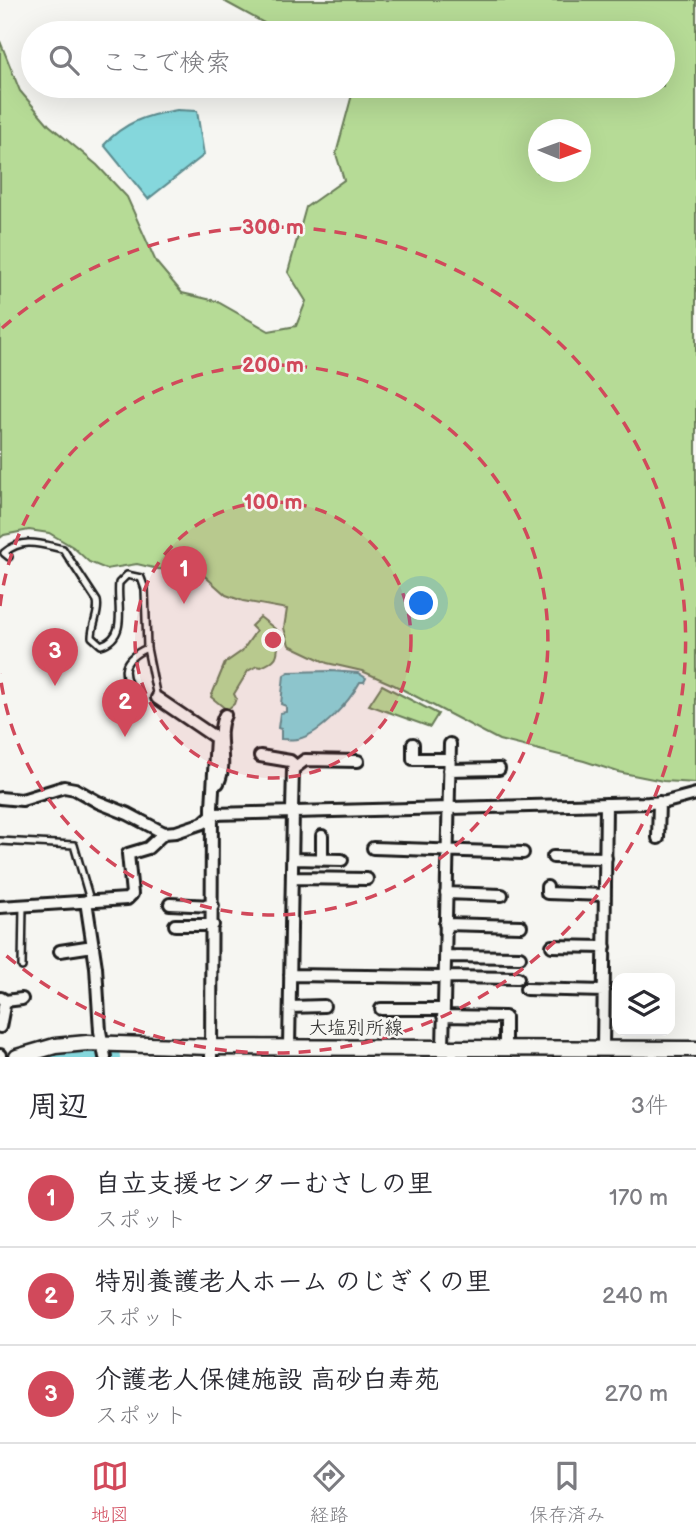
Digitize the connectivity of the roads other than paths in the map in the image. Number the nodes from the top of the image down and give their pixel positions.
1 (9, 557) dead end
2 (147, 648) junction
3 (157, 698) joint
4 (138, 703) dead end
5 (225, 715) dead end
6 (413, 744) dead end
7 (450, 744) dead end
8 (260, 756) dead end
9 (358, 761) dead end
10 (449, 765) junction
11 (296, 766) junction
12 (499, 769) dead end
13 (213, 792) junction
14 (696, 794) edge
15 (0, 798) edge
16 (659, 802) junction
17 (606, 804) junction
18 (448, 808) junction
19 (293, 810) junction
20 (213, 814) junction
21 (164, 833) junction
22 (322, 836) dead end
23 (658, 838) dead end
24 (0, 841) edge
25 (373, 848) dead end
26 (447, 850) junction
27 (523, 853) dead end
28 (553, 857) dead end
29 (606, 858) junction
30 (292, 859) junction
31 (322, 860) junction
32 (342, 860) dead end
33 (292, 878) junction
34 (367, 879) dead end
35 (547, 887) dead end
36 (446, 893) junction
37 (502, 895) dead end
38 (605, 895) junction
39 (88, 901) junction
40 (170, 904) dead end
41 (23, 905) junction
42 (213, 906) junction
43 (0, 907) edge
44 (445, 924) junction
45 (175, 925) dead end
46 (213, 925) junction
47 (521, 926) dead end
48 (93, 946) junction
49 (552, 946) dead end
50 (605, 947) junction
51 (60, 951) dead end
52 (445, 956) junction
53 (520, 957) dead end
54 (22, 967) dead end
55 (290, 975) junction
56 (444, 977) junction
57 (519, 978) dead end
58 (526, 989) dead end
59 (604, 991) junction
60 (22, 998) dead end
61 (2, 999) edge
62 (324, 1006) dead end
63 (289, 1007) junction
64 (381, 1009) dead end
65 (443, 1013) junction
66 (0, 1027) edge
67 (289, 1047) junction
68 (443, 1048) junction
69 (505, 1048) junction
70 (103, 1049) edge
71 (696, 1049) edge
72 (210, 1052) edge
73 (261, 1052) edge
74 (366, 1052) edge
75 (603, 1053) edge
76 (18, 1057) edge

1 - 2 lane
2 - 3 lane
2 - 4 lane
3 - 13 street
5 - 13 street
6 - 10 street
7 - 10 street
8 - 11 street
9 - 11 street
10 - 12 street
10 - 18 street
11 - 19 street
13 - 20 street
14 - 16 street
15 - 21 street
16 - 17 street
16 - 23 street
17 - 18 street
17 - 29 street
18 - 19 street
18 - 26 street
19 - 20 street
19 - 30 street
20 - 21 street
20 - 42 street
21 - 39 street
22 - 31 street
24 - 39 lane
25 - 26 street
26 - 27 street
26 - 36 street
28 - 29 street
29 - 38 street
30 - 31 street
30 - 33 street
31 - 32 street
33 - 34 street
33 - 55 street
35 - 38 street
36 - 37 street
36 - 44 street
38 - 50 street
39 - 41 street
39 - 48 street
40 - 42 street
41 - 43 street
41 - 54 lane
42 - 46 street
44 - 47 street
44 - 52 street
45 - 46 street
46 - 72 street
48 - 51 street
48 - 70 street
49 - 50 street
50 - 59 street
52 - 53 street
52 - 56 street
55 - 56 street
55 - 63 street
56 - 57 street
56 - 65 street
58 - 59 street
59 - 75 street
60 - 61 street
61 - 66 street
62 - 63 street
63 - 67 street
64 - 65 street
65 - 68 street
65 - 69 street
67 - 73 main road, 大塩別所線
67 - 74 main road, 大塩別所線
68 - 69 main road, 大塩別所線
68 - 74 main road, 大塩別所線
69 - 75 main road, 大塩別所線
70 - 72 main road, 大塩別所線
70 - 76 main road, 大塩別所線
71 - 75 main road, 大塩別所線
72 - 73 main road, 大塩別所線

